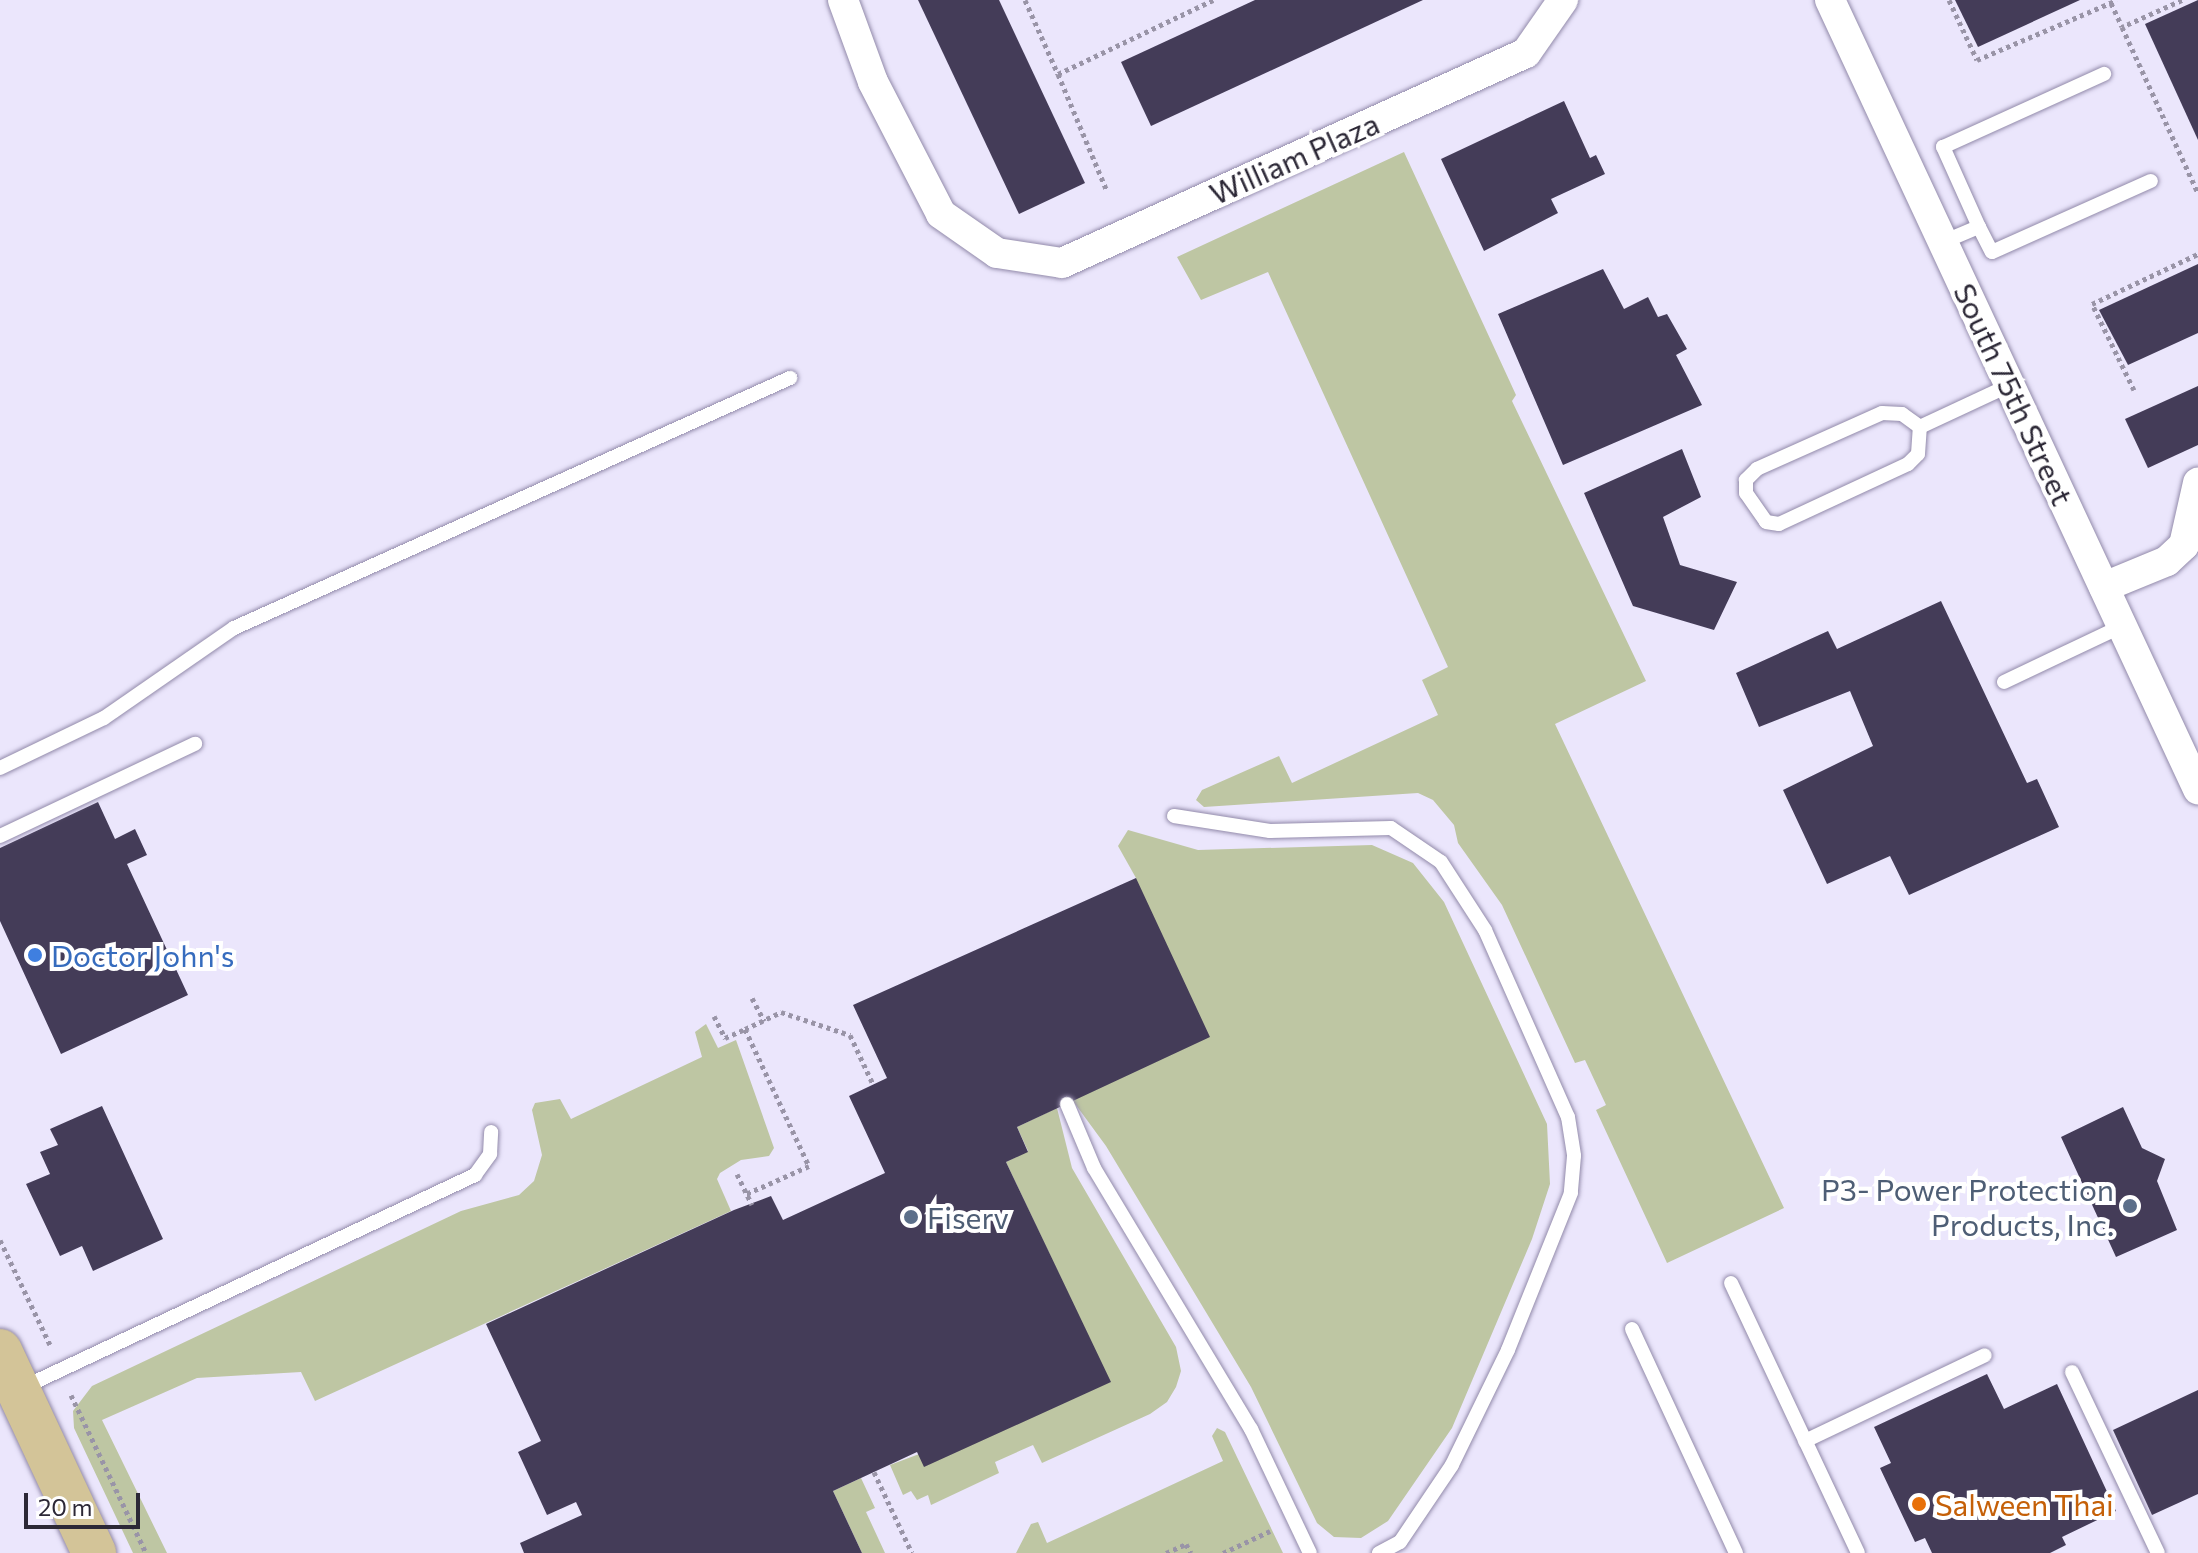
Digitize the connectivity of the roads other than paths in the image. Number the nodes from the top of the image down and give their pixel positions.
1 (843, 0) edge
2 (1563, 0) edge
3 (1830, 0) edge
4 (2104, 74) dead end
5 (2151, 181) dead end
6 (1979, 227) junction
7 (1943, 242) junction
8 (790, 378) dead end
9 (2010, 385) junction
10 (1920, 427) junction
11 (2198, 483) edge
12 (2104, 587) junction
13 (2122, 626) junction
14 (2004, 682) dead end
15 (195, 744) dead end
16 (0, 768) edge
17 (2198, 789) edge
18 (1174, 816) dead end
19 (0, 836) edge
20 (1067, 1104) dead end
21 (491, 1132) dead end
22 (1731, 1283) dead end
23 (1632, 1329) dead end
24 (0, 1351) edge
25 (1985, 1355) dead end
26 (2072, 1372) dead end
27 (18, 1390) junction
28 (1805, 1441) junction
29 (94, 1553) edge
30 (1310, 1553) edge
31 (1379, 1553) edge
32 (1736, 1553) edge
33 (1858, 1553) edge
34 (2158, 1553) edge

1 - 2 street, William Plaza
3 - 7 street, South 75th Street
4 - 6 lane
5 - 6 lane
6 - 7 lane
7 - 9 street, South 75th Street
8 - 16 lane
9 - 10 lane
9 - 12 street, South 75th Street
10 - 10 lane
11 - 12 street
12 - 13 street, South 75th Street
13 - 14 lane
13 - 17 street, South 75th Street
15 - 19 lane
18 - 31 lane
20 - 30 lane
21 - 27 lane
22 - 28 lane
23 - 32 lane
24 - 27 main road
25 - 28 lane
26 - 34 lane
27 - 29 main road
28 - 33 lane

